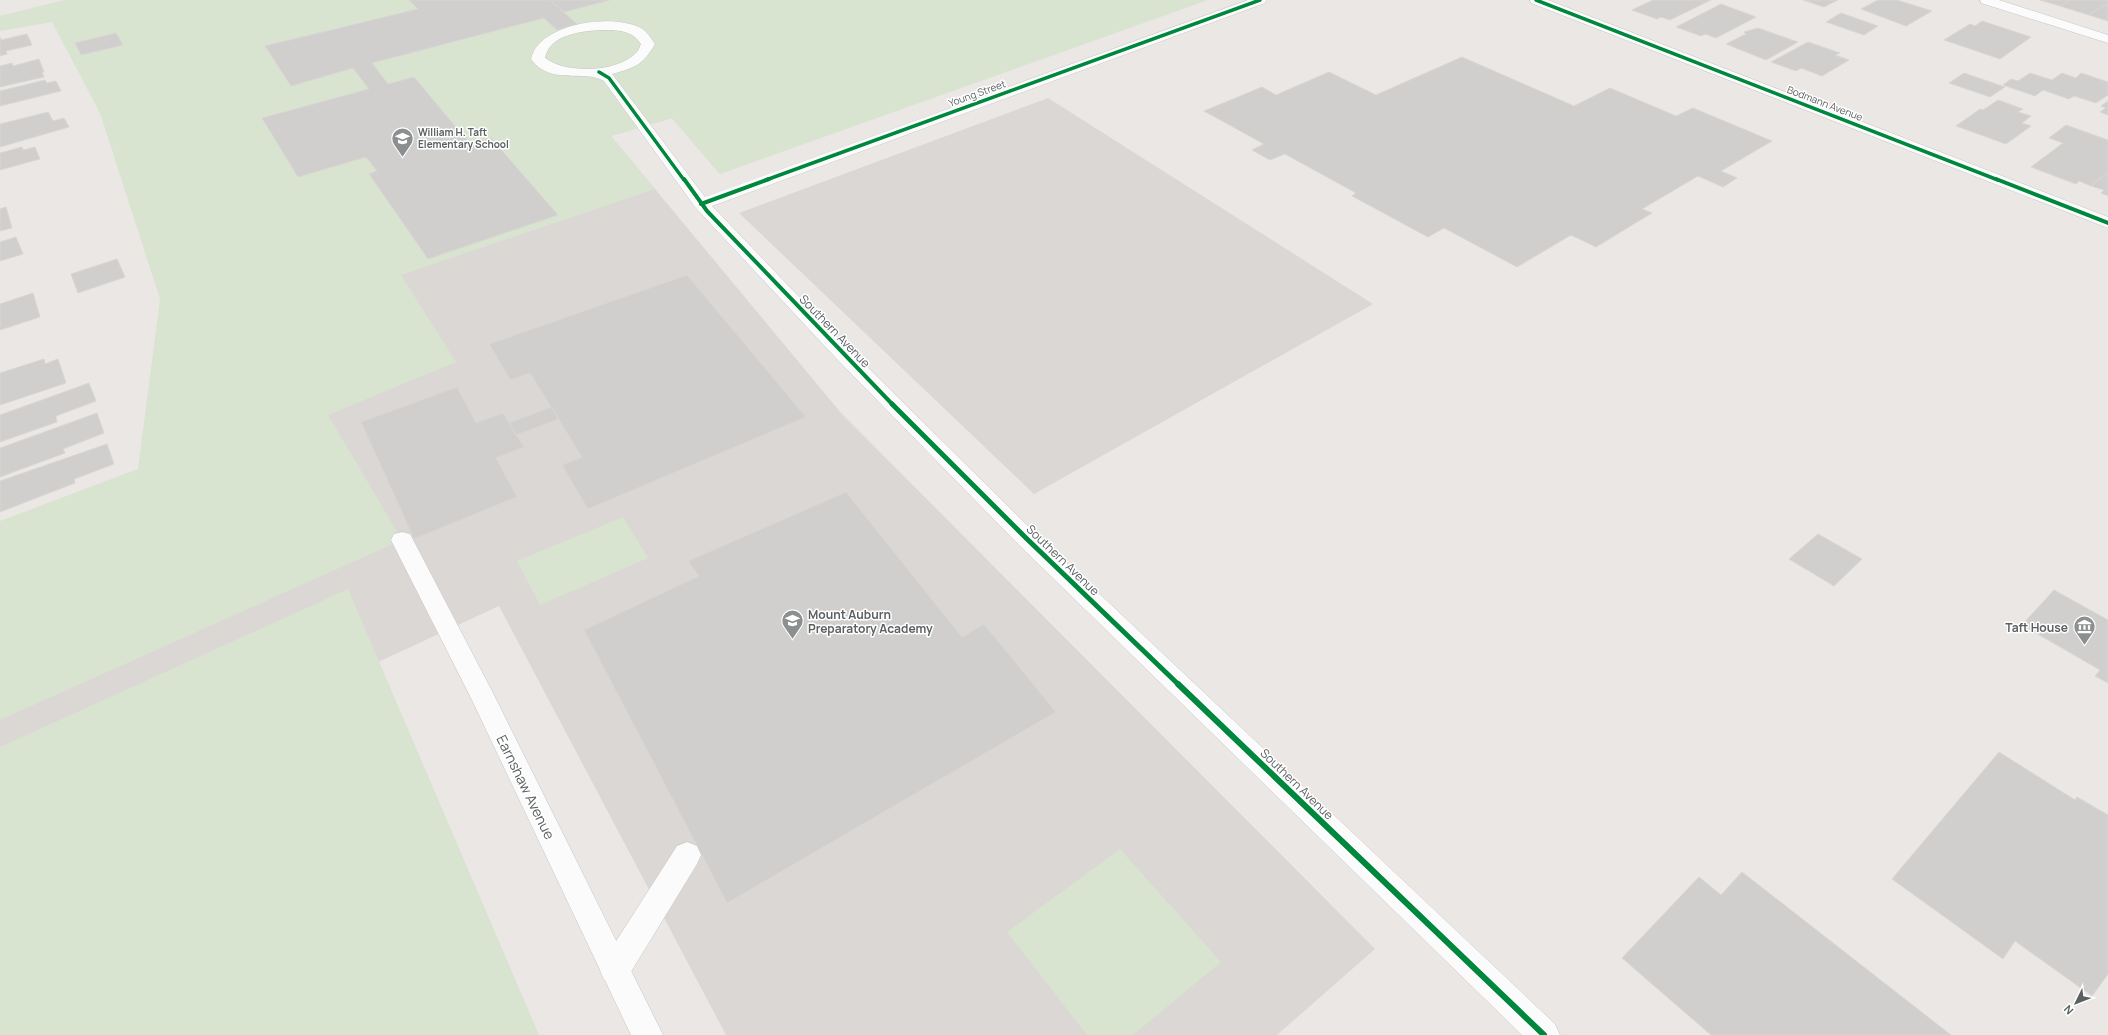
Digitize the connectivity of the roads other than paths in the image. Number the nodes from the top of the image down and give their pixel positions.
1 (1260, 0) edge
2 (1536, 0) edge
3 (1986, 0) edge
4 (2108, 39) edge
5 (599, 72) junction
6 (701, 204) junction
7 (2108, 223) edge
8 (402, 540) dead end
9 (687, 855) dead end
10 (616, 970) junction
11 (647, 1035) edge
12 (1544, 1035) edge

1 - 6 street, Young Street
2 - 7 street, Bodmann Avenue
3 - 4 street
5 - 5 street
5 - 6 street, Southern Avenue
6 - 12 street, Southern Avenue
8 - 10 street, Earnshaw Avenue
9 - 10 street
10 - 11 street, Earnshaw Avenue

